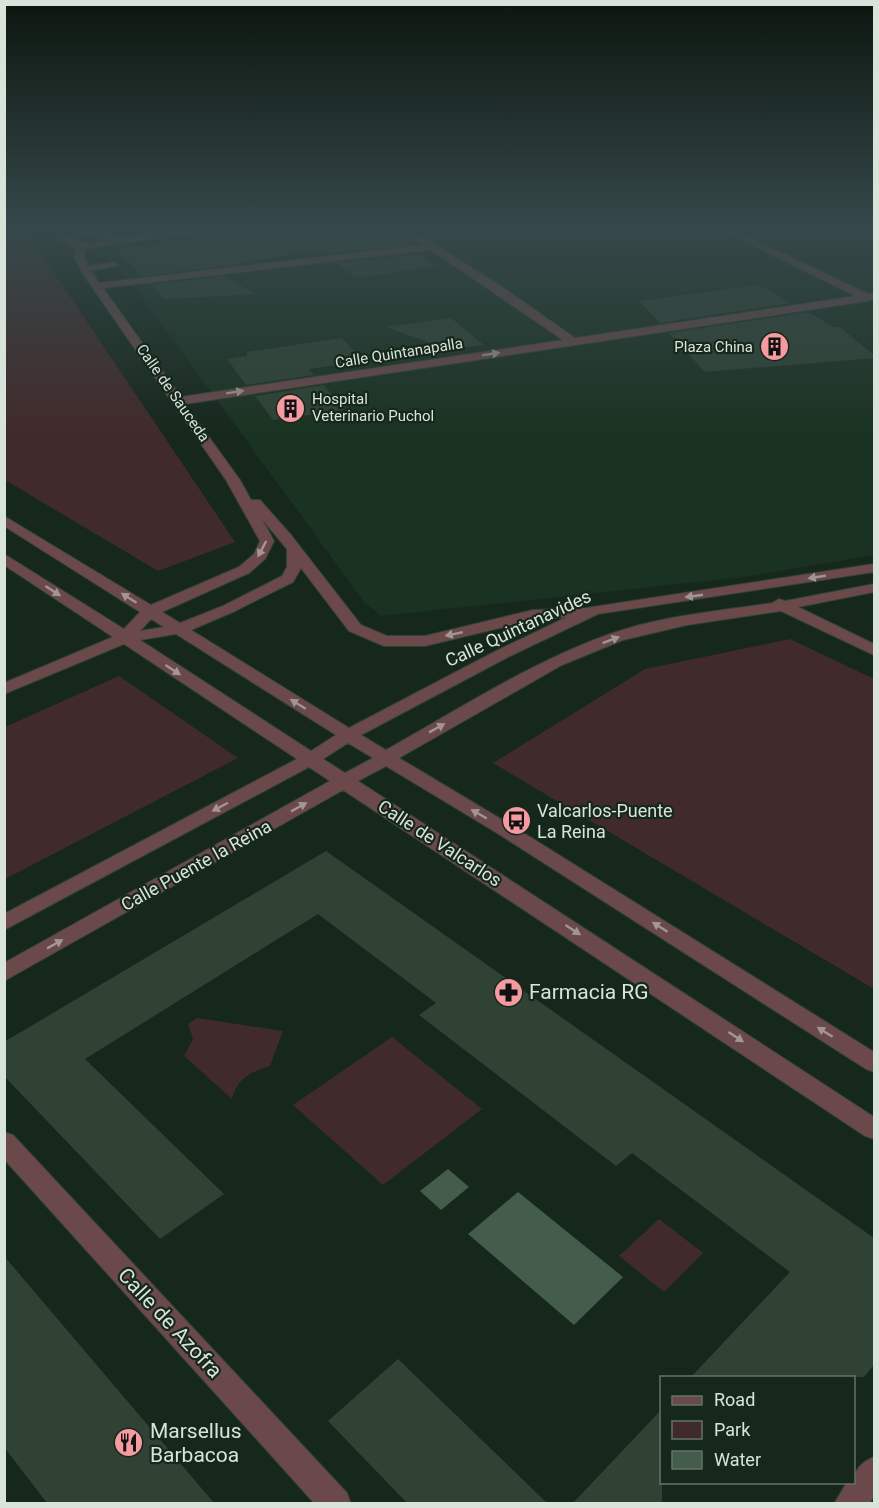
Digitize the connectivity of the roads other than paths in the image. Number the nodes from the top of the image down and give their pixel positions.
1 (105, 295) edge
2 (508, 295) edge
3 (872, 298) edge
4 (574, 342) junction
5 (178, 401) junction
6 (233, 480) junction
7 (4, 520) edge
8 (294, 550) junction
9 (4, 558) edge
10 (874, 568) edge
11 (752, 588) junction
12 (874, 588) edge
13 (782, 606) junction
14 (594, 610) junction
15 (150, 611) junction
16 (179, 629) junction
17 (124, 638) junction
18 (874, 650) edge
19 (4, 689) edge
20 (348, 735) junction
21 (386, 757) junction
22 (309, 760) junction
23 (344, 782) junction
24 (4, 923) edge
25 (4, 973) edge
26 (874, 1063) edge
27 (874, 1129) edge
28 (4, 1142) edge
29 (874, 1472) edge
30 (336, 1503) edge
31 (849, 1503) edge

1 - 5 street, Calle de Sauceda
2 - 4 street
3 - 4 street, Calle Quintanapalla
5 -> 4 street, Calle Quintanapalla
5 - 6 street, Calle de Sauceda
6 - 8 street, Calle de Sauceda
6 -> 15 street, Calle de Sauceda
15 -> 7 street
14 -> 8 street, Calle de Sauceda
8 - 16 street
9 -> 17 street, Calle de Valcarlos
10 -> 11 street, Calle Quintanavides
11 - 13 street
11 -> 14 street, Calle Quintanavides
12 - 13 street
13 - 18 street
21 -> 13 street
14 - 20 street, Calle Quintanavides
15 - 16 street
15 - 17 street
16 - 17 street
20 -> 16 street
17 - 19 street
17 -> 22 street, Calle de Valcarlos
20 - 21 street
20 - 22 street
21 - 23 street, Calle Puente la Reina
26 -> 21 street
22 - 23 street, Calle de Valcarlos
22 -> 24 street
25 -> 23 street, Calle Puente la Reina
23 -> 27 street, Calle de Valcarlos
28 - 30 street, Calle de Azofra
29 - 31 street

